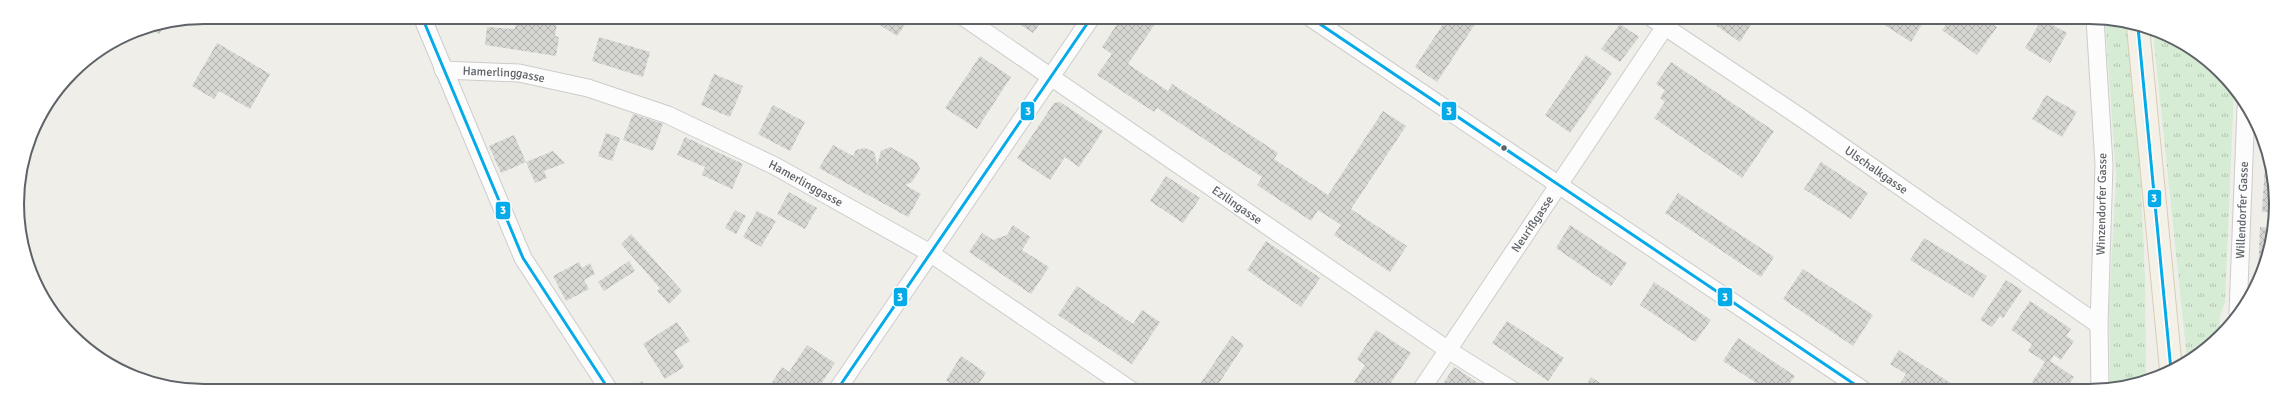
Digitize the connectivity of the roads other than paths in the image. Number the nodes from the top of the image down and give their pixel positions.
1 (425, 24) edge
2 (973, 24) edge
3 (1087, 24) edge
4 (1320, 24) edge
5 (1660, 24) edge
6 (1666, 24) edge
7 (2095, 24) edge
8 (2138, 31) edge
9 (442, 70) junction
10 (1051, 77) junction
11 (2246, 115) edge
12 (1559, 184) junction
13 (930, 253) junction
14 (2238, 305) edge
15 (2099, 325) junction
16 (1448, 350) junction
17 (2170, 364) edge
18 (604, 384) edge
19 (841, 384) edge
20 (1122, 384) edge
21 (1424, 384) edge
22 (1502, 384) edge
23 (1854, 384) edge
24 (2100, 384) edge

1 - 9 street
2 - 10 street, Ezilingasse
3 - 10 street
4 - 12 street
5 - 12 street, Neurißgasse
6 - 15 street, Ulschalkgasse
7 - 15 street, Winzendorfer Gasse
8 - 17 main road
9 - 13 street, Hamerlinggasse
9 - 18 street
10 - 13 street
10 - 16 street, Ezilingasse
11 - 14 street, Willendorfer Gasse
12 - 16 street, Neurißgasse
12 - 23 street
13 - 19 street
13 - 20 street, Hamerlinggasse
15 - 24 street, Winzendorfer Gasse
16 - 21 street, Neurißgasse
16 - 22 street, Ezilingasse

